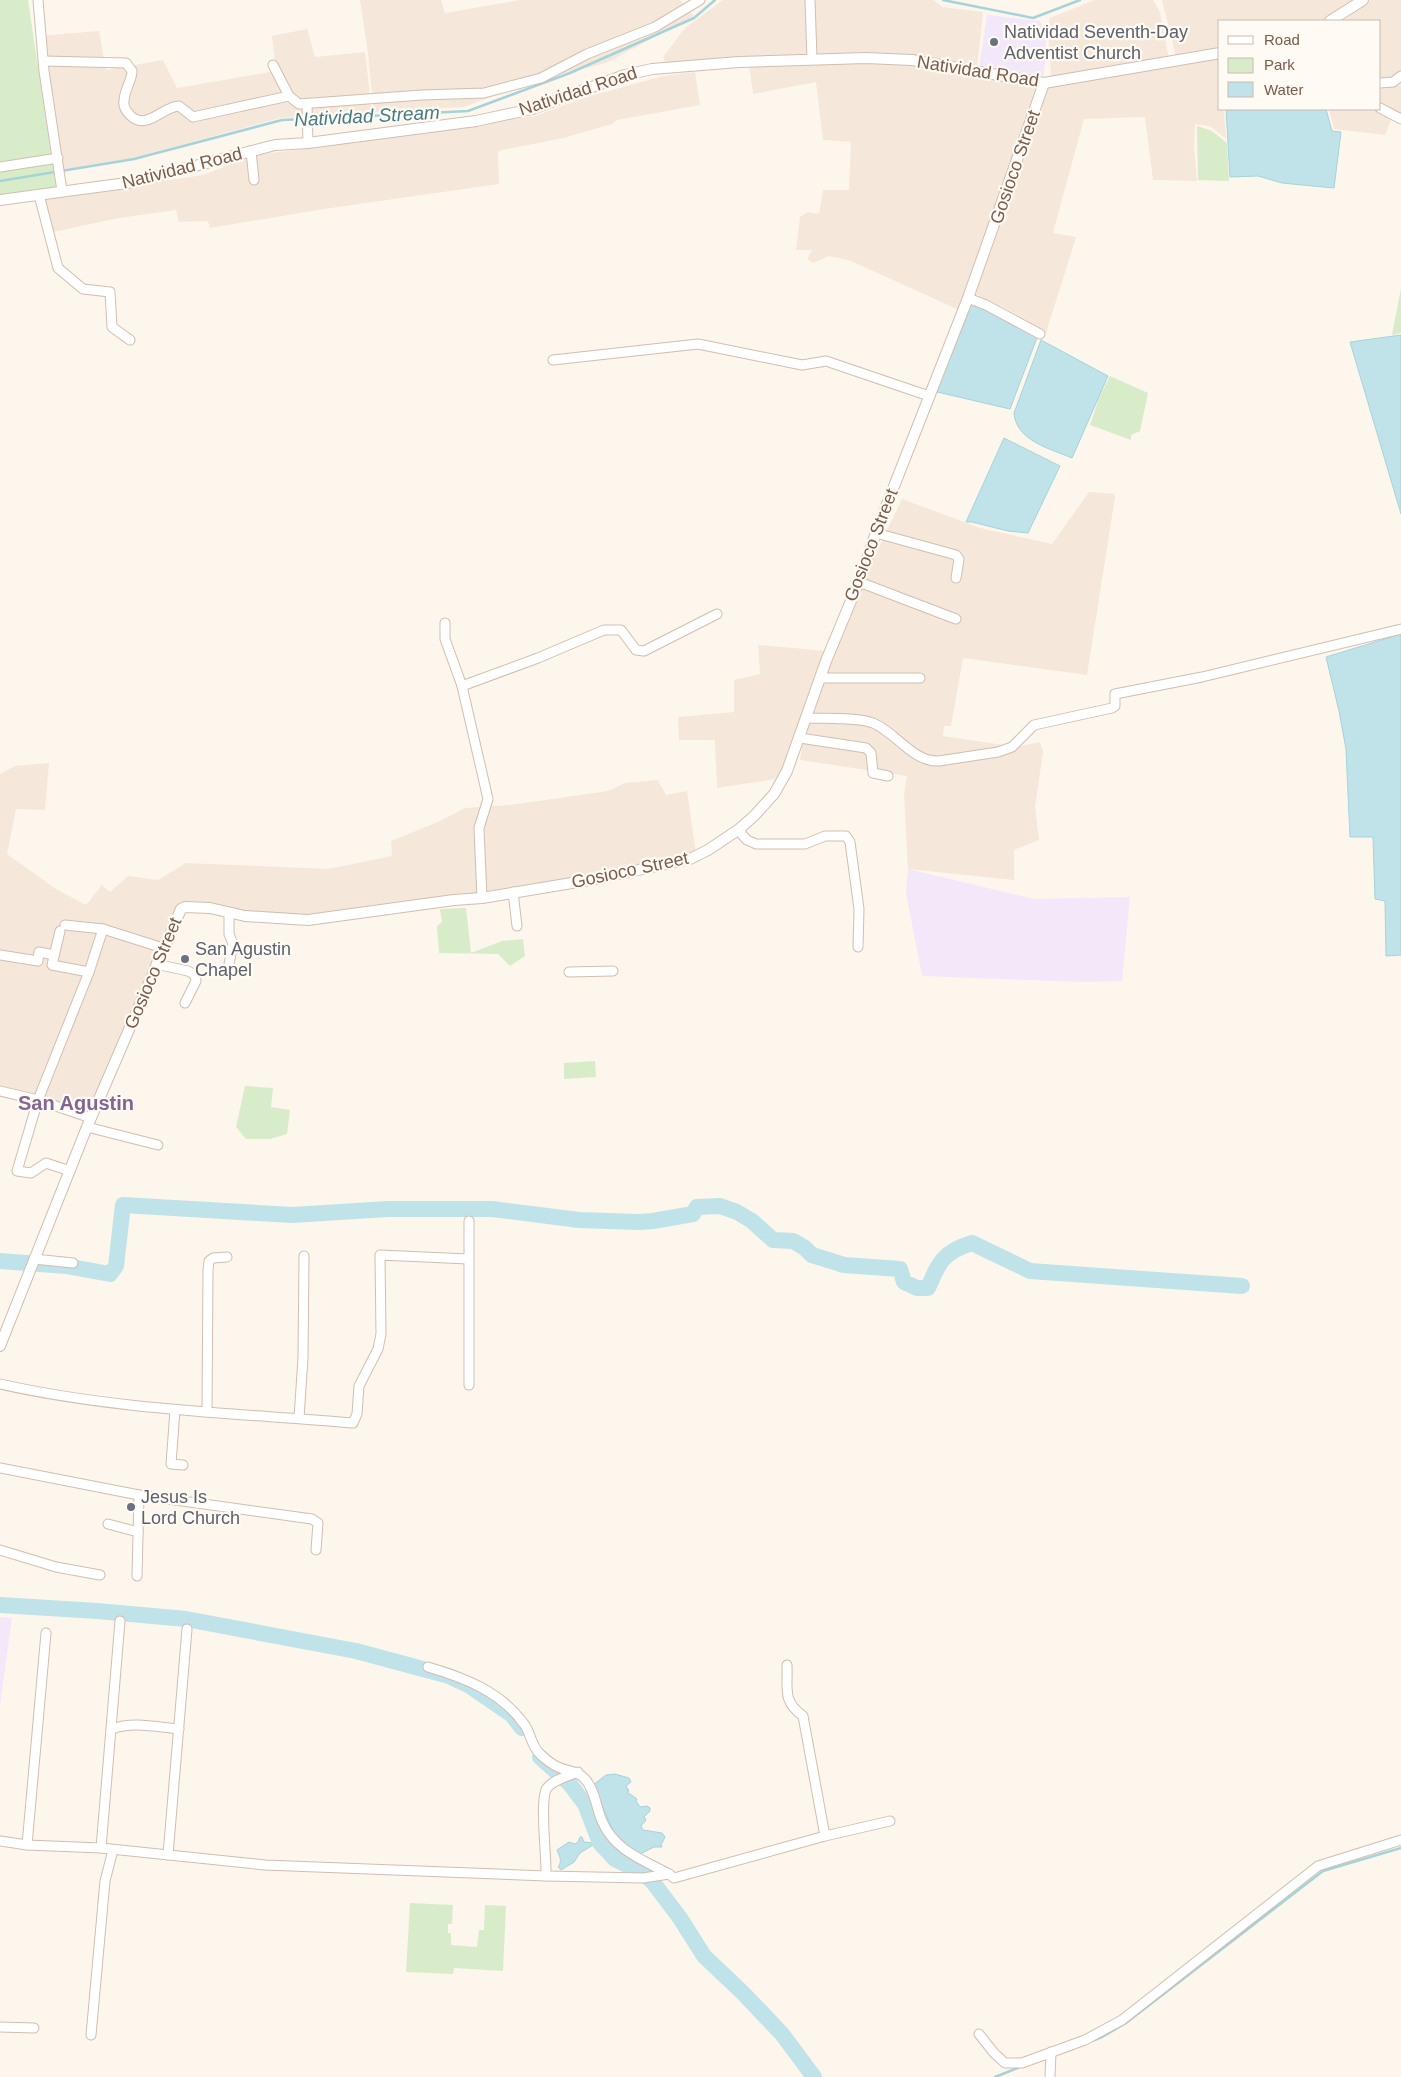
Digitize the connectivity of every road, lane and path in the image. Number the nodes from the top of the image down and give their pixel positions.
1 (38, 0) edge
2 (700, 0) edge
3 (810, 0) edge
4 (1363, 0) edge
5 (1332, 20) edge
6 (1218, 53) edge
7 (812, 59) junction
8 (44, 61) junction
9 (273, 65) dead end
10 (1401, 76) edge
11 (1044, 83) junction
12 (1381, 83) edge
13 (289, 96) junction
14 (307, 109) junction
15 (1381, 109) edge
16 (1401, 119) edge
17 (308, 143) junction
18 (251, 151) junction
19 (58, 162) junction
20 (0, 167) edge
21 (254, 180) dead end
22 (61, 187) junction
23 (39, 195) junction
24 (0, 200) edge
25 (968, 298) junction
26 (1040, 334) dead end
27 (130, 340) dead end
28 (553, 360) dead end
29 (930, 396) junction
30 (876, 533) junction
31 (956, 578) dead end
32 (858, 582) junction
33 (718, 614) dead end
34 (956, 619) dead end
35 (445, 623) dead end
36 (1401, 629) edge
37 (820, 678) junction
38 (920, 678) dead end
39 (462, 686) junction
40 (807, 718) junction
41 (800, 738) junction
42 (888, 776) dead end
43 (738, 830) junction
44 (513, 892) junction
45 (482, 898) junction
46 (230, 913) junction
47 (517, 926) dead end
48 (103, 929) junction
49 (858, 947) dead end
50 (163, 948) junction
51 (0, 955) edge
52 (54, 955) junction
53 (156, 964) junction
54 (229, 964) dead end
55 (613, 971) dead end
56 (89, 972) junction
57 (569, 972) dead end
58 (185, 1003) dead end
59 (0, 1091) edge
60 (38, 1100) junction
61 (89, 1123) junction
62 (158, 1145) dead end
63 (70, 1171) junction
64 (469, 1222) dead end
65 (227, 1256) dead end
66 (304, 1256) dead end
67 (468, 1259) junction
68 (33, 1262) junction
69 (73, 1263) dead end
70 (0, 1346) edge
71 (0, 1384) edge
72 (469, 1385) dead end
73 (175, 1410) junction
74 (206, 1412) junction
75 (299, 1418) junction
76 (183, 1465) dead end
77 (0, 1468) edge
78 (140, 1495) junction
79 (108, 1524) dead end
80 (138, 1532) junction
81 (0, 1550) edge
82 (316, 1550) dead end
83 (100, 1574) dead end
84 (137, 1576) dead end
85 (120, 1621) dead end
86 (187, 1629) dead end
87 (46, 1633) dead end
88 (787, 1665) dead end
89 (428, 1667) dead end
90 (179, 1729) junction
91 (112, 1730) junction
92 (578, 1772) junction
93 (890, 1821) dead end
94 (825, 1836) junction
95 (1401, 1840) edge
96 (0, 1841) edge
97 (27, 1844) junction
98 (101, 1848) junction
99 (113, 1850) junction
100 (168, 1855) junction
101 (664, 1875) junction
102 (546, 1876) junction
103 (0, 2027) edge
104 (34, 2028) dead end
105 (979, 2034) dead end
106 (91, 2035) dead end
107 (1051, 2052) junction
108 (1050, 2077) edge

1 - 8 street
2 - 14 street
3 - 7 street
4 - 5 street
6 - 11 street, Natividad Road
7 - 11 street, Natividad Road
7 - 17 street, Natividad Road
8 - 13 street
8 - 19 street
9 - 13 street
10 - 12 street
11 - 25 street, Gosioco Street
13 - 14 street
14 - 17 street
15 - 16 street
17 - 18 street, Natividad Road
18 - 21 street
18 - 22 street, Natividad Road
19 - 20 street
19 - 22 street
22 - 23 street, Natividad Road
23 - 24 street, Natividad Road
23 - 27 street
25 - 26 street
25 - 29 street, Gosioco Street
28 - 29 street
29 - 30 street, Gosioco Street
30 - 31 street
30 - 32 street, Gosioco Street
32 - 34 street
32 - 37 street, Gosioco Street
33 - 39 street
35 - 39 street
36 - 40 street
37 - 38 street
37 - 40 street, Gosioco Street
39 - 45 street
40 - 41 street, Gosioco Street
41 - 42 street
41 - 43 street, Gosioco Street
43 - 44 street, Gosioco Street
43 - 49 street
44 - 45 street, Gosioco Street
44 - 47 street
45 - 46 street, Gosioco Street
46 - 50 street, Gosioco Street
46 - 54 street
48 - 50 street
48 - 52 street
48 - 56 street
50 - 53 street, Gosioco Street
51 - 52 street
52 - 56 street
53 - 58 street
53 - 61 street, Gosioco Street
55 - 57 street
56 - 60 street
59 - 60 street
60 - 61 street
60 - 63 street
61 - 62 street
61 - 63 street, Gosioco Street
63 - 68 street, Gosioco Street
64 - 67 street
65 - 74 street
66 - 75 street
67 - 72 street
67 - 75 street
68 - 69 street
68 - 70 street, Gosioco Street
71 - 73 street
73 - 74 street
73 - 76 street
74 - 75 street
77 - 78 street
78 - 80 street
78 - 82 street
79 - 80 street
80 - 84 street
81 - 83 street
85 - 91 street
86 - 90 street
87 - 97 street
88 - 94 street
89 - 92 street
90 - 91 street
90 - 100 street
91 - 98 street
92 - 101 street
92 - 102 street
93 - 94 street
94 - 101 street
95 - 107 street
96 - 97 street
97 - 98 street
98 - 99 street
99 - 100 street
99 - 106 street
100 - 102 street
101 - 102 street
103 - 104 street
105 - 107 street
107 - 108 street

